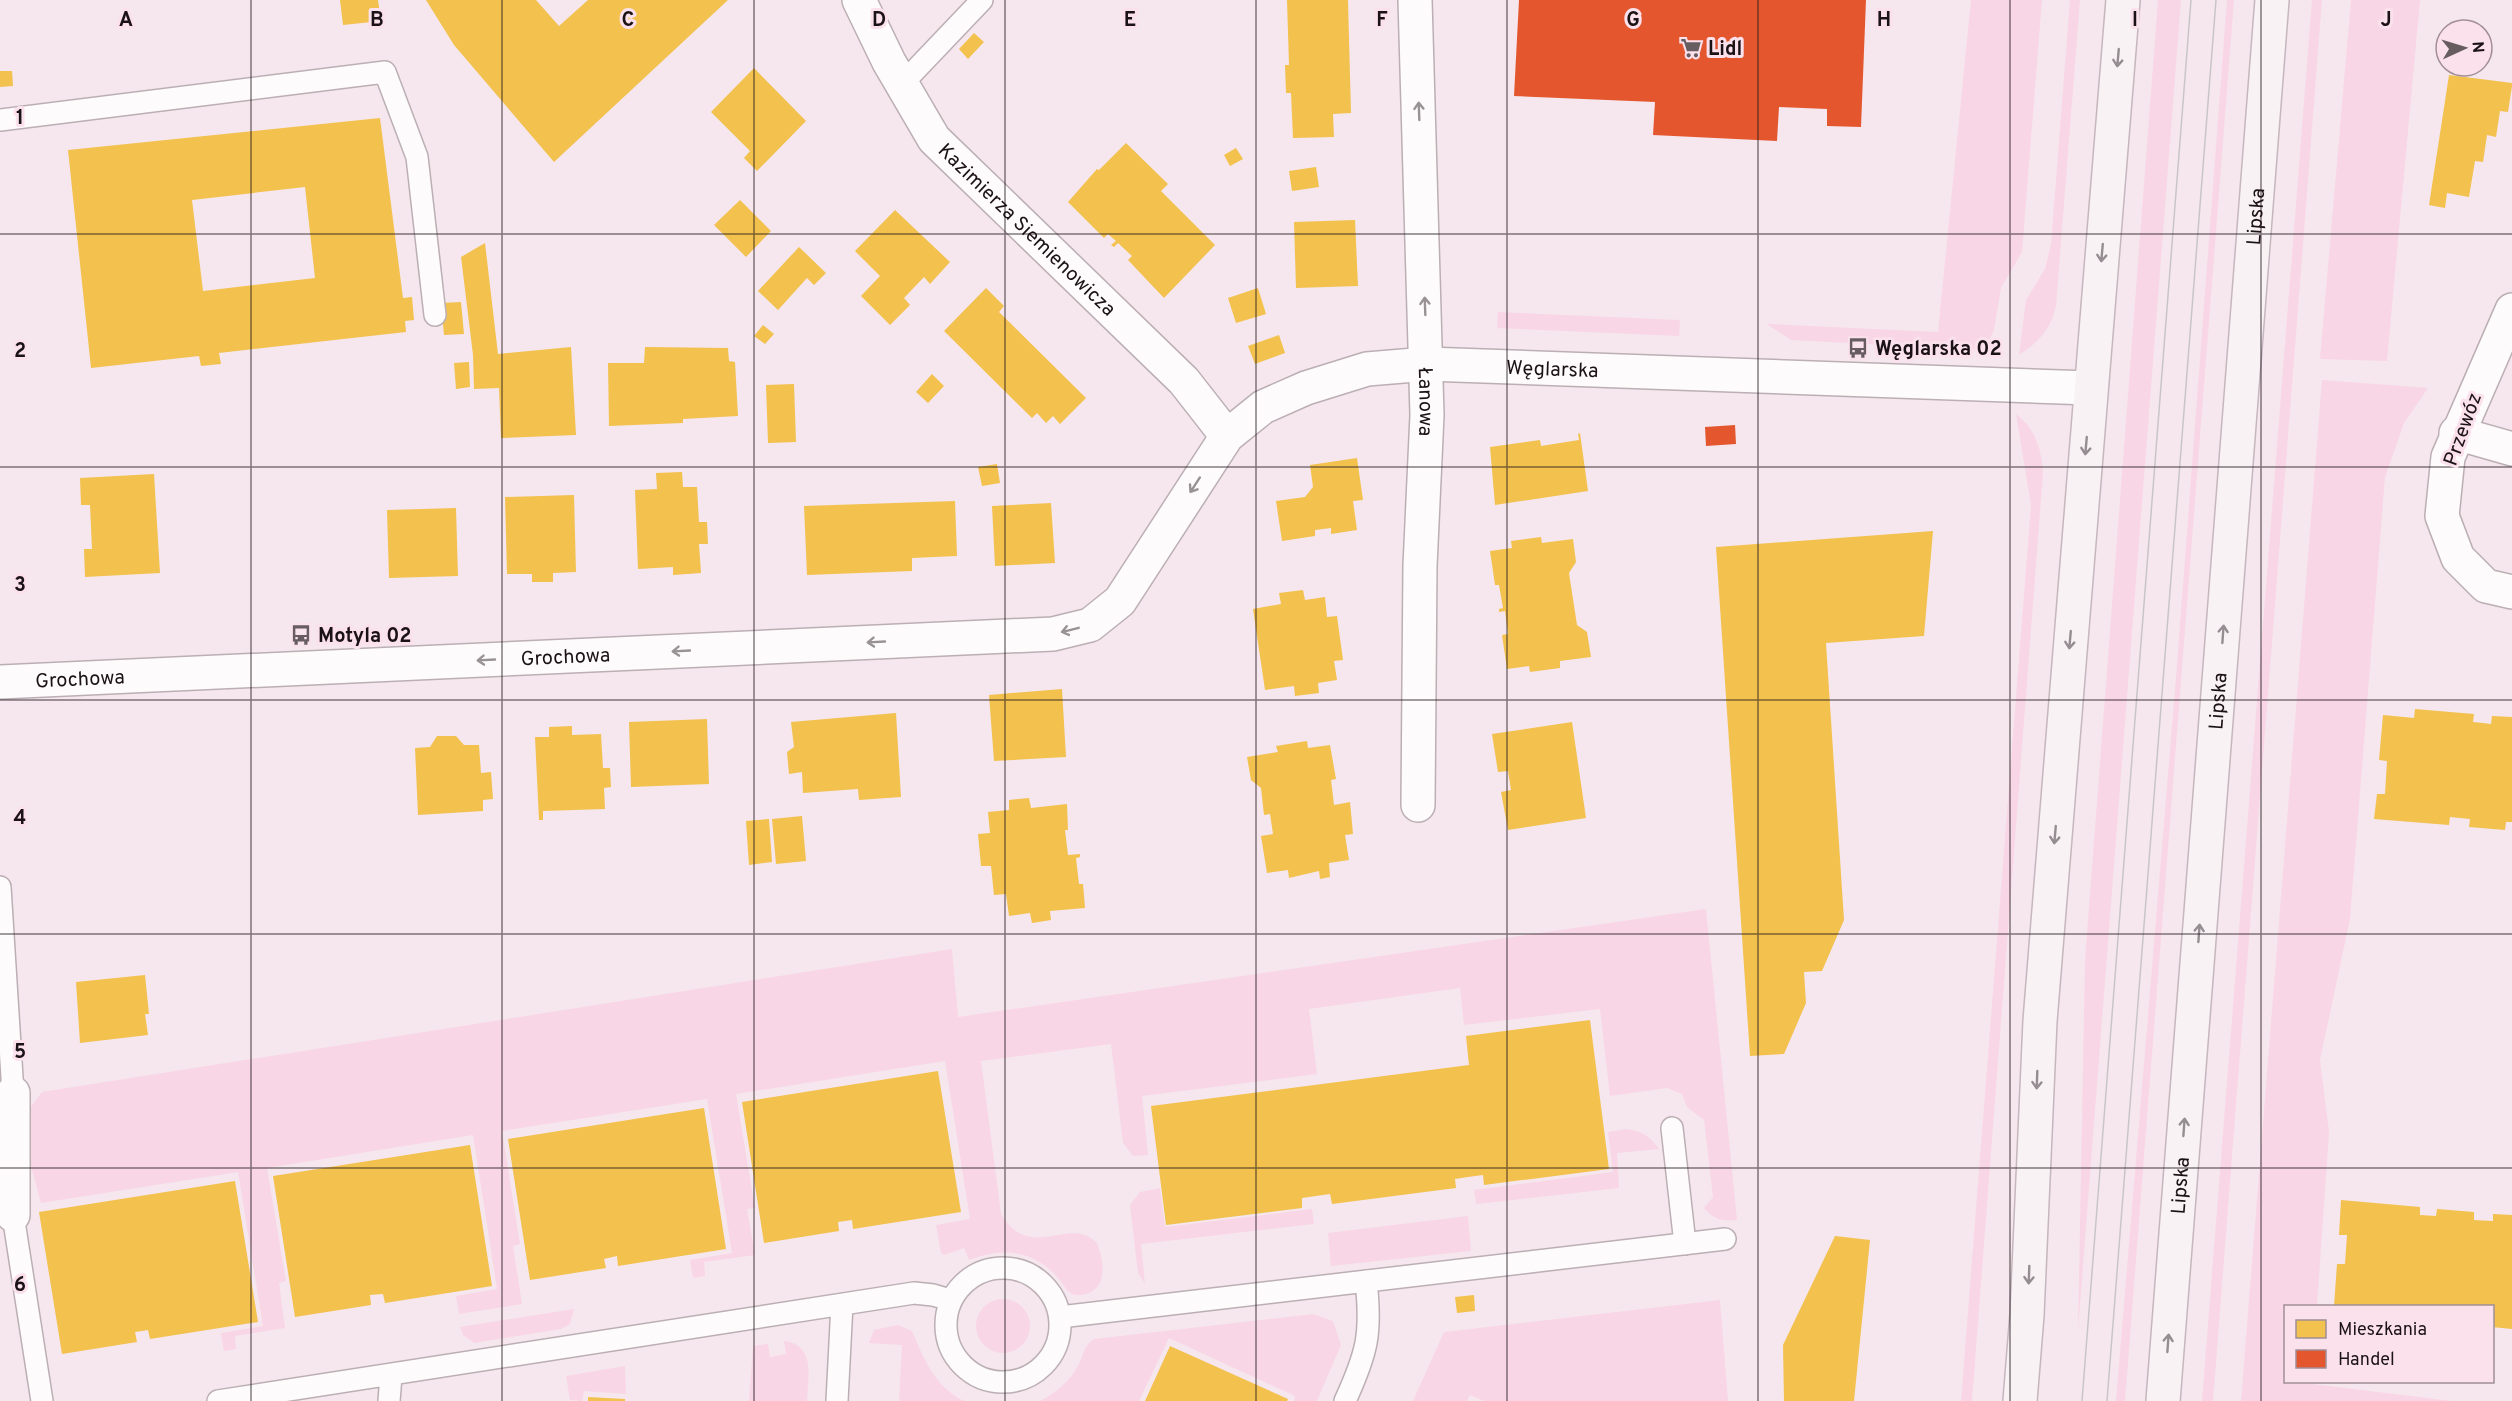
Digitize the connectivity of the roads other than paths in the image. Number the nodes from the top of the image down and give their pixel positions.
1 (859, 0) edge
2 (982, 0) edge
3 (1415, 0) edge
4 (2123, 0) edge
5 (2272, 0) edge
6 (902, 84) junction
7 (0, 120) edge
8 (2512, 310) edge
9 (435, 315) dead end
10 (1427, 364) junction
11 (2090, 388) junction
12 (2456, 433) junction
13 (1227, 436) junction
14 (2512, 449) edge
15 (2512, 592) edge
16 (1120, 601) joint
17 (0, 682) edge
18 (1418, 805) dead end
19 (0, 887) edge
20 (13, 1093) joint
21 (1672, 1128) dead end
22 (13, 1215) joint
23 (1725, 1239) dead end
24 (1685, 1244) junction
25 (1366, 1281) junction
26 (950, 1300) junction
27 (842, 1304) junction
28 (1060, 1317) junction
29 (391, 1376) junction
30 (42, 1401) edge
31 (218, 1401) edge
32 (389, 1401) edge
33 (837, 1401) edge
34 (1345, 1401) edge
35 (2020, 1401) edge
36 (2163, 1401) edge

1 - 6 street, Kazimierza Siemienowicza
2 - 6 lane
10 -> 3 street, Łanowa
4 -> 11 main road
36 -> 5 main road, Lipska
6 - 13 street, Kazimierza Siemienowicza
7 - 9 lane
8 - 12 street, Przewóz
10 - 11 street, Węglarska
10 - 13 street, Węglarska
10 - 18 street, Łanowa
11 -> 35 main road
12 - 14 street
12 - 15 street, Przewóz
13 -> 16 street, Węglarska
16 -> 17 street, Grochowa
19 - 20 lane
20 - 22 street
21 - 24 lane
22 - 30 lane
23 - 24 lane
24 - 25 lane
25 - 28 lane
25 - 34 lane
26 - 27 lane
26 - 28 lane
26 - 28 lane
27 - 29 lane
27 - 33 lane
29 - 31 lane
29 - 32 lane

